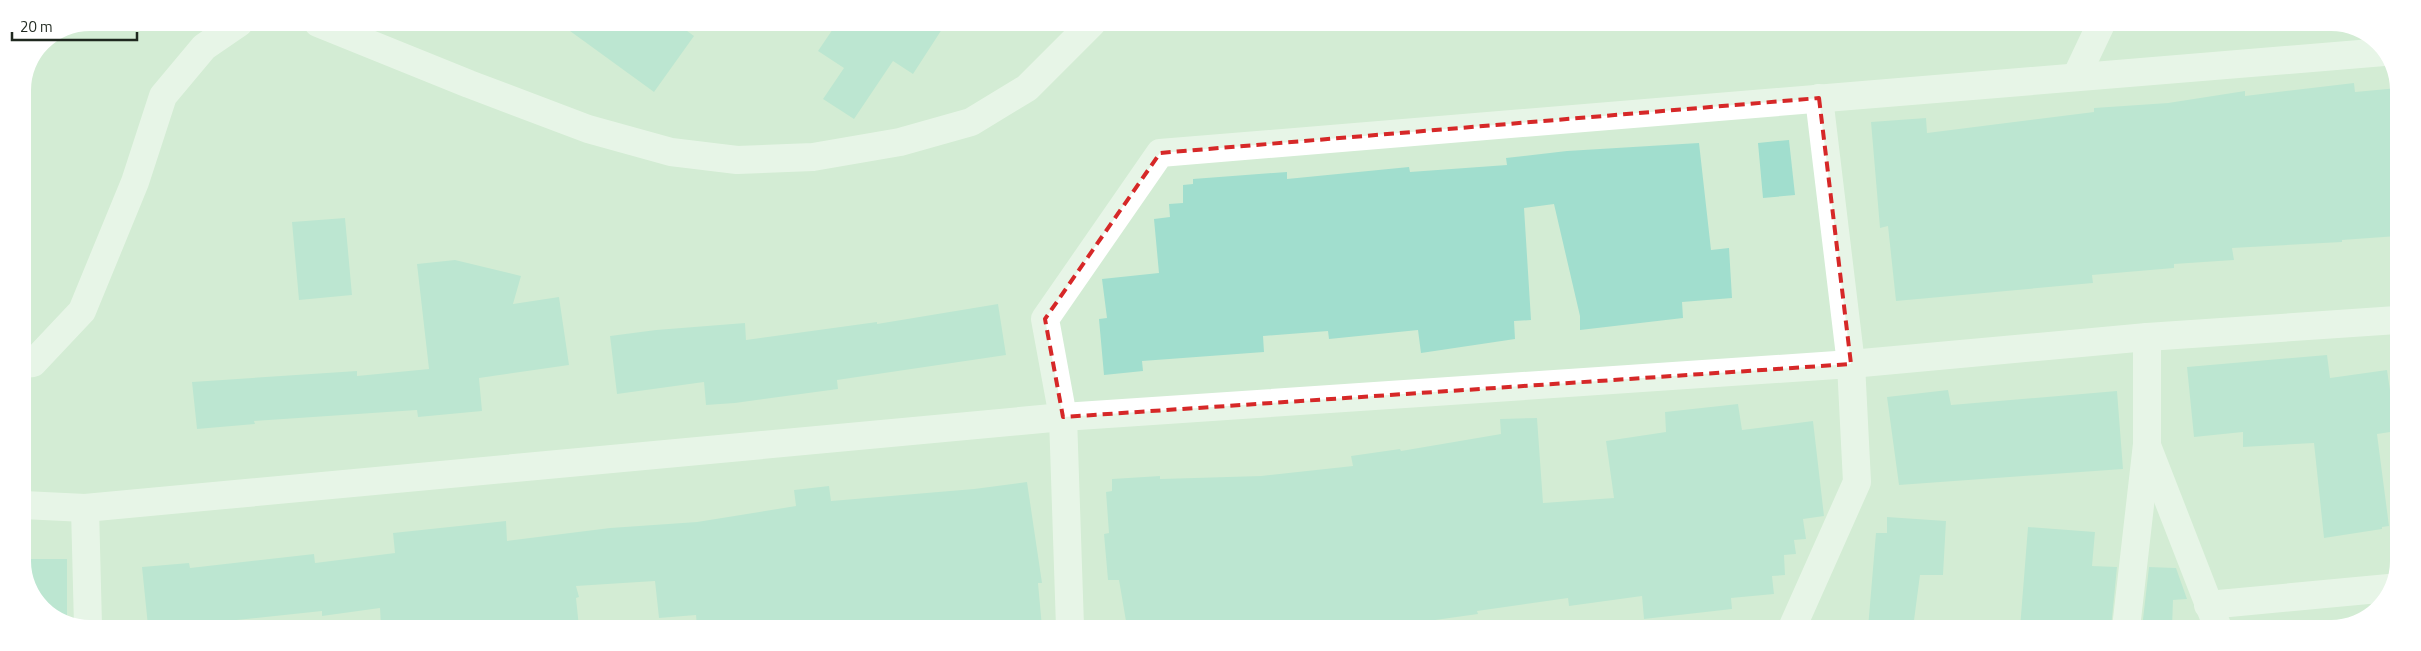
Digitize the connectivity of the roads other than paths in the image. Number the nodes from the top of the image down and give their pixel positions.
1 (227, 31) edge
2 (338, 31) edge
3 (1085, 31) edge
4 (2098, 31) edge
5 (2377, 53) edge
6 (2076, 77) junction
7 (1819, 98) junction
8 (2390, 320) edge
9 (2146, 337) junction
10 (31, 363) edge
11 (1851, 364) junction
12 (1063, 417) junction
13 (2147, 444) junction
14 (31, 505) edge
15 (85, 508) junction
16 (2383, 589) edge
17 (2213, 617) edge
18 (88, 620) edge
19 (1070, 620) edge
20 (1796, 620) edge
21 (2127, 620) edge

1 - 10 street
2 - 3 street
4 - 6 street
5 - 6 street
6 - 7 street
7 - 11 street
7 - 12 street
8 - 9 street
9 - 11 street
9 - 13 street
11 - 12 street
11 - 20 street
12 - 15 street
12 - 19 street
13 - 17 street
13 - 21 street
14 - 15 street
15 - 18 street
16 - 17 street

